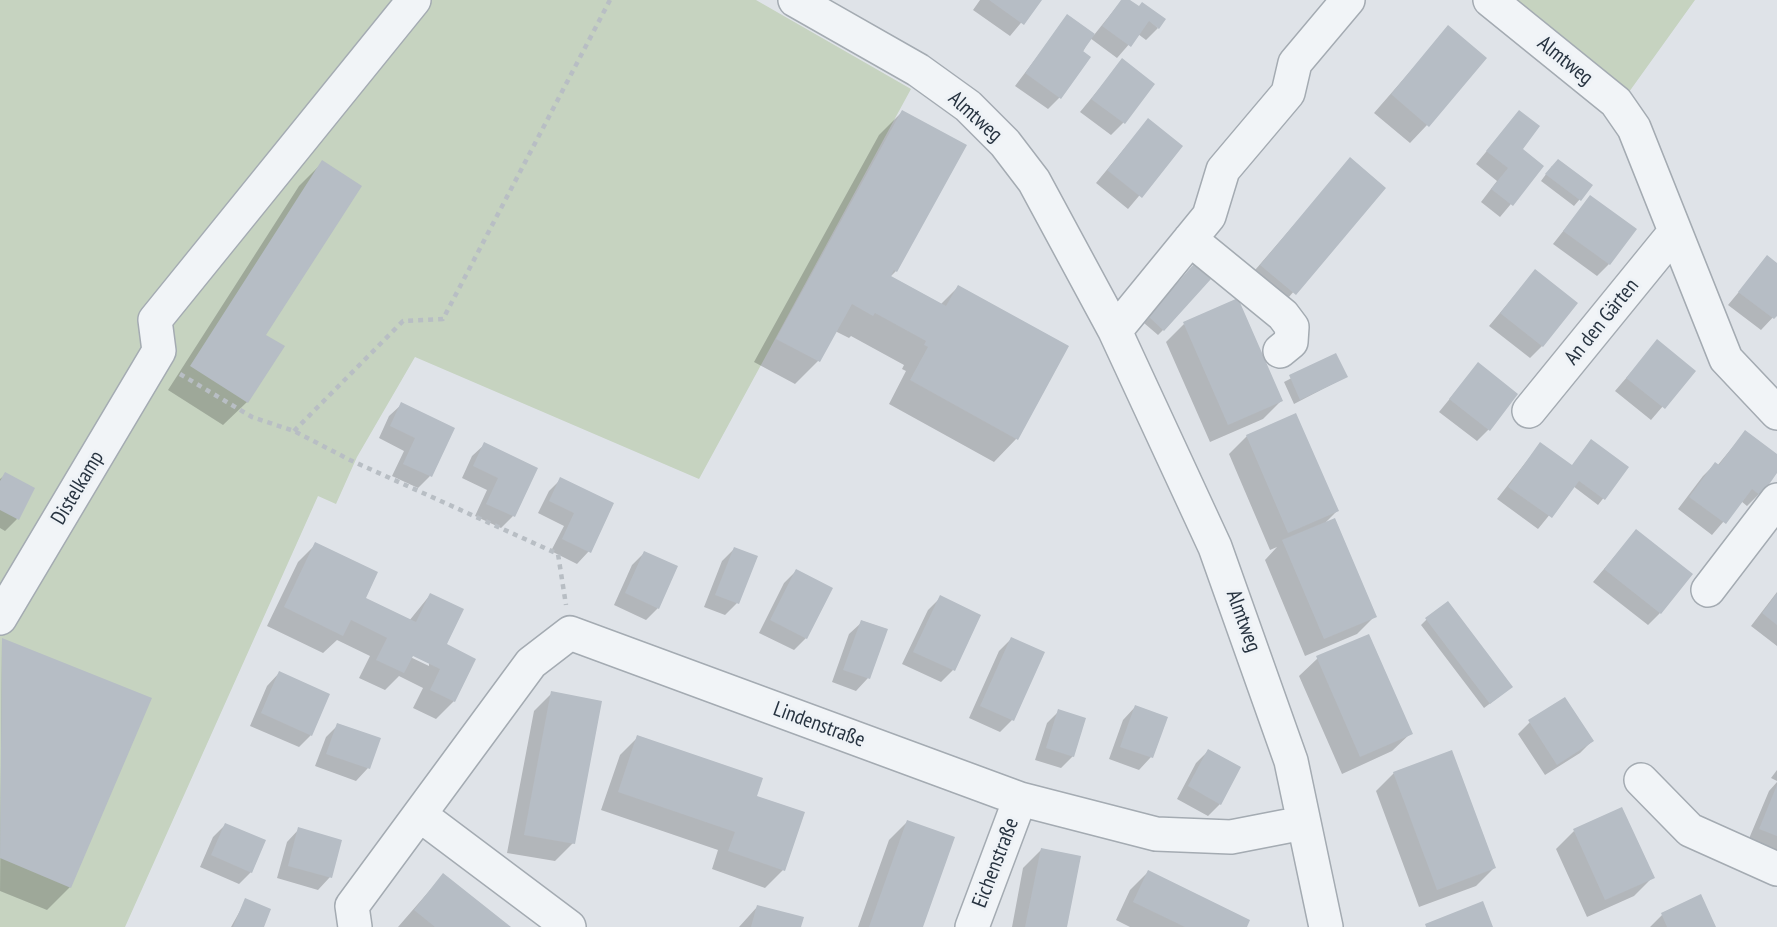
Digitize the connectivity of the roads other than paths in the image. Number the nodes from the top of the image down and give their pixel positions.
1 (414, 0) edge
2 (795, 0) edge
3 (1348, 0) edge
4 (1490, 0) edge
5 (1674, 233) junction
6 (1190, 239) junction
7 (1115, 331) junction
8 (1280, 351) dead end
9 (1529, 411) dead end
10 (1777, 413) edge
11 (1777, 500) edge
12 (1708, 590) dead end
13 (0, 618) edge
14 (1641, 780) dead end
15 (1020, 799) junction
16 (419, 815) junction
17 (1303, 823) junction
18 (1777, 869) edge
19 (348, 920) edge
20 (569, 927) edge
21 (972, 927) edge
22 (1326, 927) edge

1 - 13 street, Distelkamp
2 - 7 street, Almtweg
3 - 6 street
4 - 5 street, Almtweg
5 - 9 street, An den Gärten
5 - 10 street
6 - 7 street
6 - 8 street
7 - 17 street, Almtweg
11 - 12 street
14 - 18 street
15 - 16 street, Lindenstraße
15 - 17 street, Lindenstraße
15 - 21 street, Eichenstraße
16 - 19 street
16 - 20 street
17 - 22 street, Almtweg

